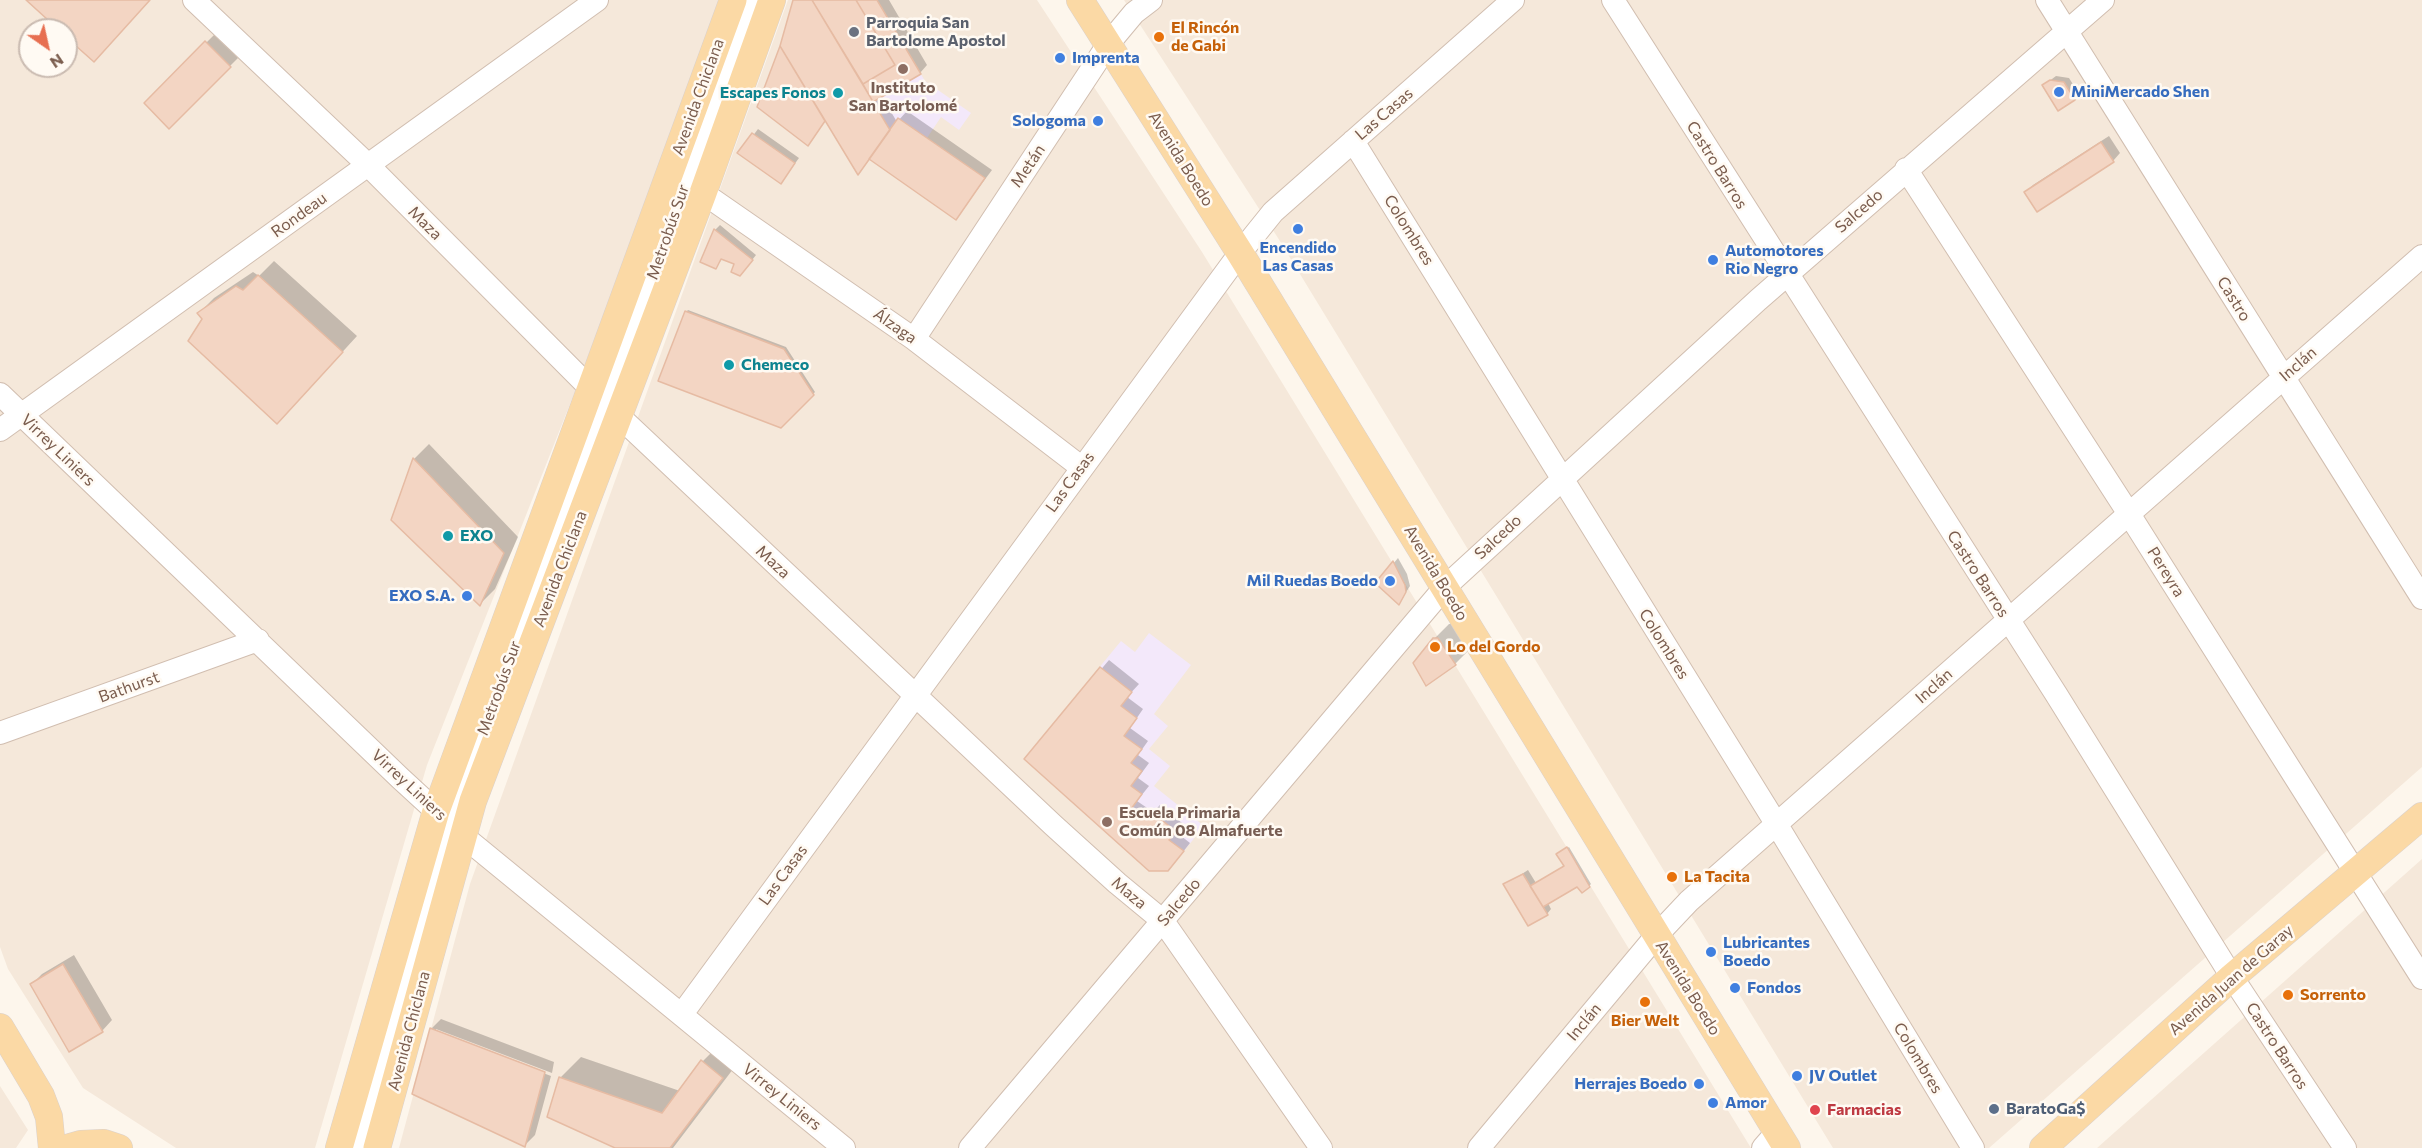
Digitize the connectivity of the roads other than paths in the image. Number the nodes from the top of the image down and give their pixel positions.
1 (194, 0) edge
2 (733, 0) edge
3 (750, 0) edge
4 (772, 0) edge
5 (1080, 0) edge
6 (1150, 0) edge
7 (1513, 0) edge
8 (1612, 0) edge
9 (2048, 0) edge
10 (2103, 0) edge
11 (589, 2) edge
12 (2067, 31) junction
13 (1109, 43) junction
14 (1353, 141) junction
15 (368, 165) junction
16 (1906, 169) junction
17 (703, 193) junction
18 (1240, 253) junction
19 (2422, 256) edge
20 (1786, 275) junction
21 (914, 339) junction
22 (2284, 377) junction
23 (0, 394) edge
24 (605, 403) junction
25 (21, 415) junction
26 (0, 430) edge
27 (1081, 467) junction
28 (1562, 478) junction
29 (2129, 514) junction
30 (1445, 587) junction
31 (2422, 598) edge
32 (2008, 620) junction
33 (258, 640) junction
34 (914, 696) junction
35 (0, 733) edge
36 (2422, 816) edge
37 (451, 824) junction
38 (1777, 825) junction
39 (2356, 873) junction
40 (1163, 921) junction
41 (1656, 936) junction
42 (2232, 977) junction
43 (2422, 978) edge
44 (682, 1014) junction
45 (0, 1027) edge
46 (1775, 1142) edge
47 (52, 1148) edge
48 (67, 1148) edge
49 (119, 1148) edge
50 (339, 1148) edge
51 (360, 1148) edge
52 (377, 1148) edge
53 (844, 1148) edge
54 (970, 1148) edge
55 (1321, 1148) edge
56 (1479, 1148) edge
57 (1973, 1148) edge
58 (2043, 1148) edge
59 (2344, 1148) edge

1 - 15 street, Maza
2 - 24 main road, Avenida Chiclana
3 - 24 street, Metrobús Sur
4 - 17 main road, Avenida Chiclana
5 - 13 main road, Avenida Boedo
6 - 13 street, Metán
7 - 14 street, Las Casas
8 - 20 street, Castro Barros
9 - 12 street, Castro
10 - 12 street, Salcedo
11 - 15 street, Rondeau
12 - 16 street, Salcedo
12 - 22 street, Castro
13 - 18 main road, Avenida Boedo
13 - 21 street, Metán
14 - 18 street, Las Casas
14 - 28 street, Colombres
15 - 24 street, Maza
15 - 25 street, Rondeau
16 - 20 street, Salcedo
16 - 29 street, Pereyra
17 - 21 street, Álzaga
17 - 24 main road, Avenida Chiclana
18 - 27 street, Las Casas
18 - 30 main road, Avenida Boedo
19 - 22 street, Inclán
20 - 28 street, Salcedo
20 - 32 street, Castro Barros
21 - 27 street, Álzaga
22 - 29 street, Inclán
22 - 31 street, Castro
23 - 25 street, Virrey Liniers
24 - 34 street, Maza
24 - 37 main road, Avenida Chiclana
24 - 37 main road, Avenida Chiclana
25 - 26 street, Rondeau
25 - 33 street, Virrey Liniers
27 - 34 street, Las Casas
28 - 30 street, Salcedo
28 - 38 street, Colombres
29 - 32 street, Inclán
29 - 39 street, Pereyra
30 - 40 street, Salcedo
30 - 41 main road, Avenida Boedo
32 - 38 street, Inclán
32 - 42 street, Castro Barros
33 - 35 street, Bathurst
33 - 37 street, Virrey Liniers
34 - 40 street, Maza
34 - 44 street, Las Casas
36 - 39 main road, Avenida Juan de Garay
37 - 44 street, Virrey Liniers
37 - 50 main road, Avenida Chiclana
37 - 51 street
37 - 52 main road, Avenida Chiclana
38 - 41 street, Inclán
38 - 57 street, Colombres
39 - 42 main road, Avenida Juan de Garay
39 - 43 street, Pereyra
40 - 54 street, Salcedo
40 - 55 street, Maza
41 - 46 main road, Avenida Boedo
41 - 56 street, Inclán
42 - 58 main road, Avenida Juan de Garay
42 - 59 street, Castro Barros
44 - 53 street, Virrey Liniers
45 - 47 main road
48 - 49 main road

